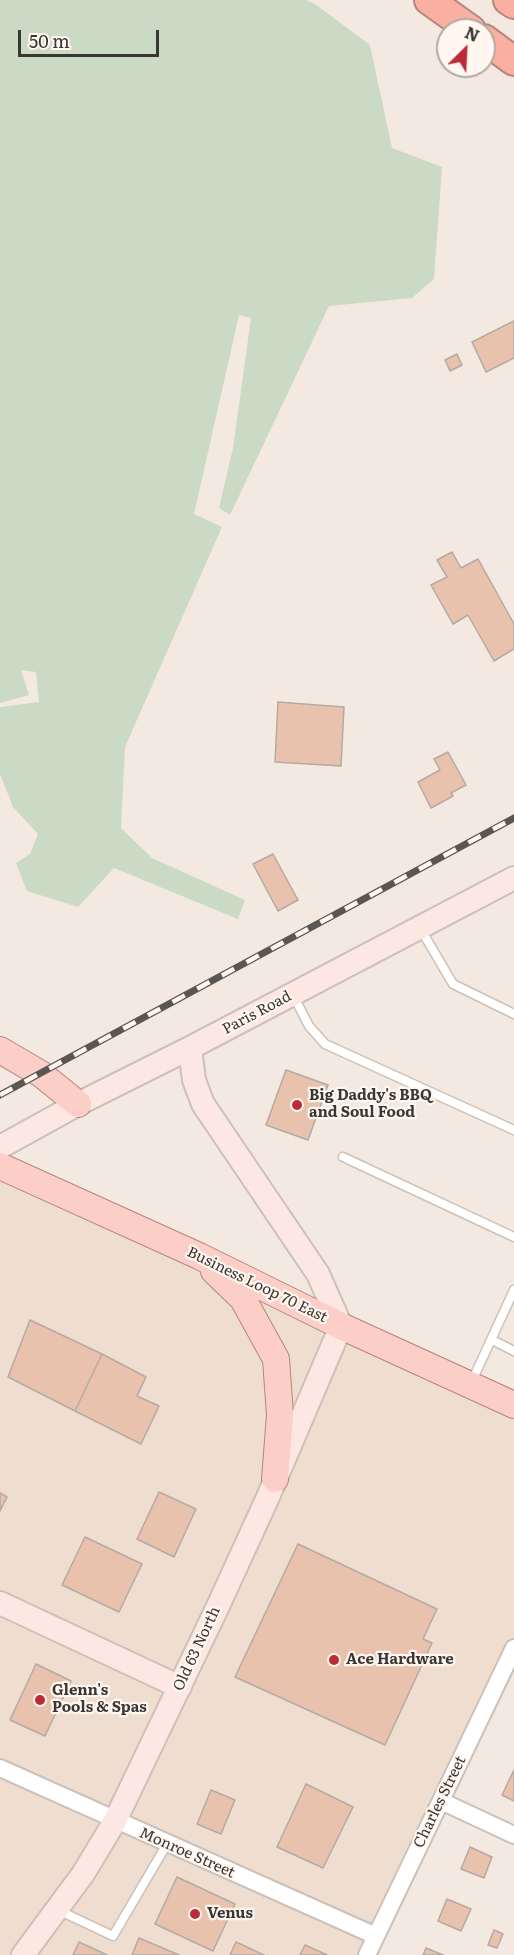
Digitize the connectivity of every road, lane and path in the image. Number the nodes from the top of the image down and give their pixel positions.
1 (429, 0) edge
2 (508, 0) edge
3 (514, 4) edge
4 (454, 18) edge
5 (496, 48) edge
6 (514, 61) edge
7 (514, 878) edge
8 (420, 928) junction
9 (293, 994) junction
10 (514, 1014) edge
11 (190, 1048) junction
12 (0, 1050) edge
13 (78, 1104) junction
14 (514, 1130) edge
15 (2, 1152) edge
16 (343, 1157) dead end
17 (514, 1237) edge
18 (199, 1256) junction
19 (514, 1290) edge
20 (341, 1326) junction
21 (492, 1341) junction
22 (514, 1351) edge
23 (470, 1384) junction
24 (514, 1405) edge
25 (275, 1479) junction
26 (0, 1603) edge
27 (514, 1648) edge
28 (180, 1687) junction
29 (0, 1768) edge
30 (441, 1801) junction
31 (115, 1821) junction
32 (514, 1835) edge
33 (167, 1844) junction
34 (58, 1910) junction
35 (376, 1936) junction
36 (23, 1955) edge
37 (367, 1955) edge

1 - 4 highway
2 - 3 highway
5 - 6 highway
7 - 8 main road, Paris Road
8 - 9 main road, Paris Road
8 - 10 lane
9 - 11 main road, Paris Road
9 - 14 lane
11 - 13 main road, Paris Road
11 - 20 main road
12 - 13 main road
13 - 15 main road, Paris Road
15 - 18 main road, Business Loop 70 East
16 - 17 lane
18 - 20 main road, Business Loop 70 East
18 - 25 main road
19 - 21 lane
20 - 23 main road, Business Loop 70 East
20 - 25 main road, Old 63 North
21 - 22 lane
21 - 23 lane
23 - 24 main road, Business Loop 70 East
25 - 28 main road, Old 63 North
26 - 28 main road
27 - 30 street, Charles Street
28 - 31 main road, Old 63 North
29 - 31 street, Monroe Street
30 - 32 street
30 - 35 street, Charles Street
31 - 33 street, Monroe Street
31 - 34 main road, Old 63 North
33 - 34 lane
33 - 35 street, Monroe Street
34 - 36 main road, Old 63 North
35 - 37 street, Charles Street

